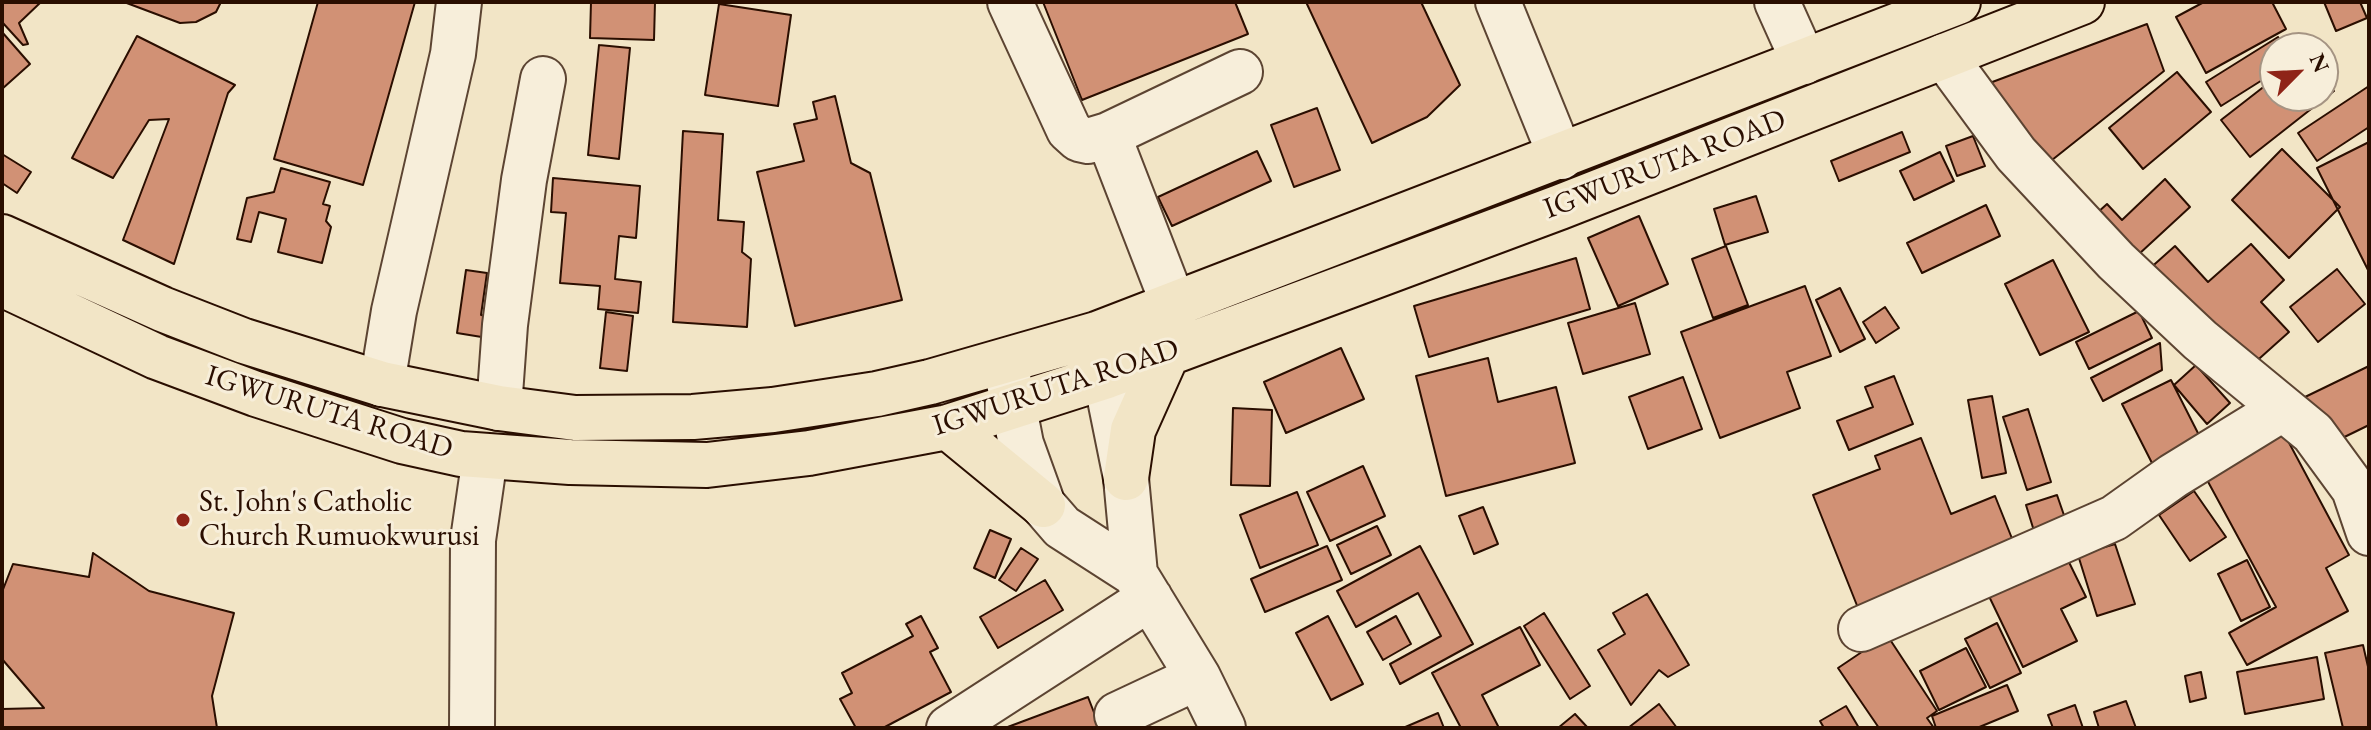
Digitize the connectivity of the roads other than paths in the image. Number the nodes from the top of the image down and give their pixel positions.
1 (459, 2) edge
2 (1010, 2) edge
3 (1498, 2) edge
4 (1777, 2) edge
5 (1958, 2) edge
6 (2082, 2) edge
7 (1944, 56) junction
8 (1804, 62) junction
9 (1240, 72) dead end
10 (543, 79) dead end
11 (1108, 135) junction
12 (1561, 157) junction
13 (2, 237) edge
14 (4, 294) edge
15 (1173, 303) junction
16 (1097, 334) junction
17 (1167, 354) junction
18 (1005, 362) junction
19 (1107, 376) junction
20 (382, 384) junction
21 (499, 408) junction
22 (1013, 408) junction
23 (2282, 409) junction
24 (948, 427) junction
25 (485, 457) junction
26 (1126, 478) junction
27 (2362, 484) edge
28 (1043, 505) junction
29 (2369, 533) edge
30 (1143, 586) junction
31 (1861, 629) dead end
32 (1198, 677) junction
33 (1117, 715) dead end
34 (472, 728) edge
35 (949, 728) edge
36 (1223, 728) edge

1 - 20 street
2 - 11 street
3 - 12 street
4 - 8 street
5 - 8 main road, IGWURUTA ROAD
6 - 7 main road, IGWURUTA ROAD
7 - 17 main road, IGWURUTA ROAD
7 - 23 street
8 - 12 main road, IGWURUTA ROAD
9 - 11 street
10 - 21 street
11 - 15 street
12 - 15 main road, IGWURUTA ROAD
13 - 20 main road, IGWURUTA ROAD
14 - 25 main road, IGWURUTA ROAD
15 - 16 main road, IGWURUTA ROAD
16 - 18 main road, IGWURUTA ROAD
16 - 19 street
17 - 19 main road, IGWURUTA ROAD
17 - 26 main road
18 - 21 main road, IGWURUTA ROAD
18 - 22 street
19 - 22 main road, IGWURUTA ROAD
19 - 26 street
20 - 21 main road, IGWURUTA ROAD
22 - 24 main road, IGWURUTA ROAD
22 - 28 street
23 - 27 street
23 - 31 street
24 - 25 main road, IGWURUTA ROAD
24 - 28 main road
25 - 34 street
26 - 30 street
27 - 29 street
28 - 30 street
30 - 32 street
30 - 35 street
32 - 33 street
32 - 36 street

